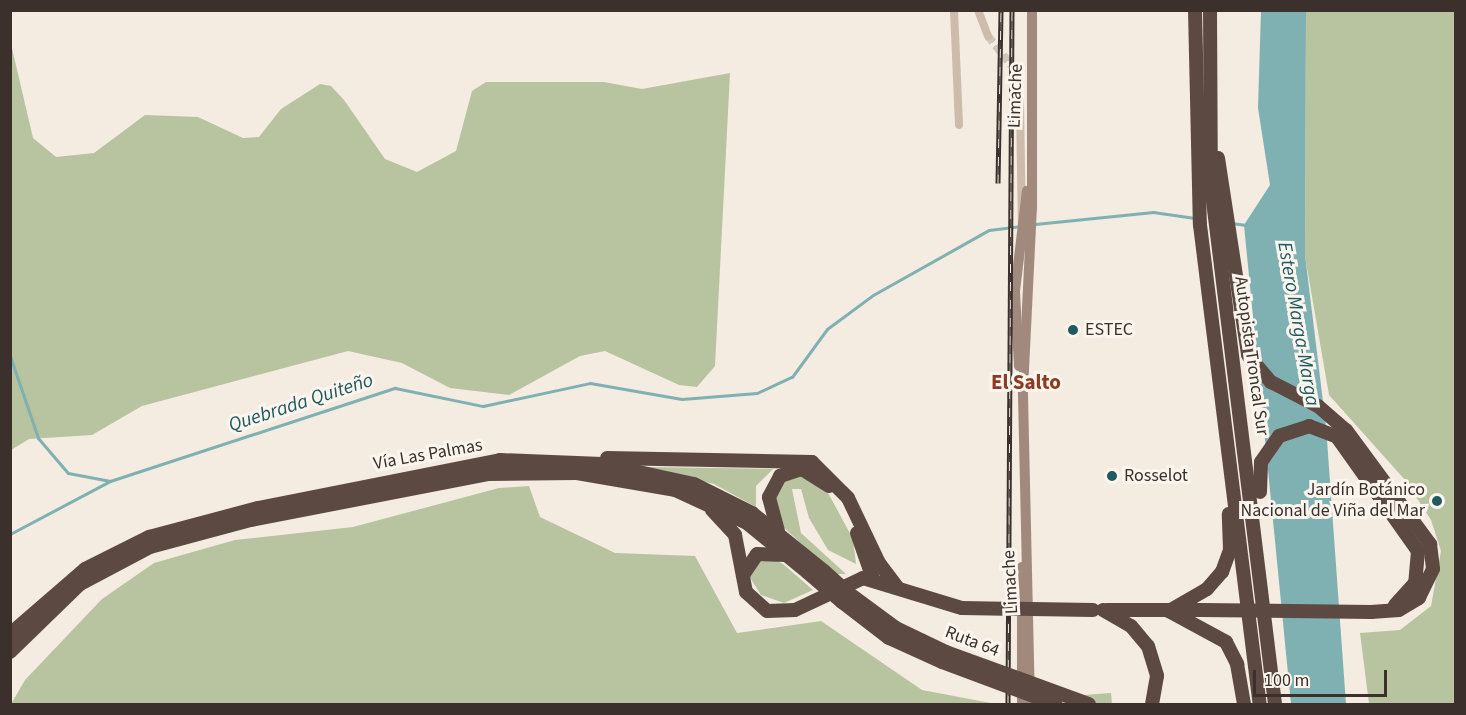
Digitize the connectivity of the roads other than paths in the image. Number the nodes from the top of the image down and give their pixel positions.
1 (954, 10) edge
2 (978, 10) edge
3 (1032, 10) edge
4 (1210, 10) edge
5 (1194, 12) edge
6 (988, 36) tunnel mouth
7 (1020, 104) tunnel mouth
8 (959, 124) dead end
9 (1210, 186) junction
10 (1022, 216) junction
11 (1200, 225) junction
12 (1221, 228) junction
13 (1027, 244) junction
14 (1023, 390) junction
15 (565, 460) junction
16 (687, 494) junction
17 (779, 533) junction
18 (791, 558) junction
19 (864, 560) junction
20 (858, 579) junction
21 (873, 579) junction
22 (744, 586) junction
23 (898, 588) junction
24 (847, 599) junction
25 (1098, 610) junction
26 (1169, 610) junction
27 (1377, 612) junction
28 (10, 634) edge
29 (10, 652) edge
30 (944, 657) junction
31 (1029, 702) edge
32 (1055, 705) edge
33 (1089, 705) edge
34 (1152, 705) edge
35 (1244, 705) edge
36 (1260, 705) edge
37 (1276, 705) edge

1 - 8 street
2 - 6 street
3 - 10 main road, Limache
4 - 9 highway, Autopista Troncal Sur
5 - 9 highway, Autopista Troncal Sur
7 - 10 street, Limache
9 - 11 highway, Autopista Troncal Sur
9 - 12 highway
10 - 13 main road, Limache
10 - 13 main road, Limache
11 - 26 highway
11 - 36 highway, Autopista Troncal Sur
12 - 27 highway
12 - 37 highway, Autopista Troncal Sur
13 - 14 main road, Limache
13 - 14 main road, Limache
14 - 31 main road, Limache
15 - 17 highway, Vía Las Palmas
15 - 23 highway
15 - 28 highway, Vía Las Palmas
16 - 18 highway, Vía Las Palmas
16 - 22 highway
16 - 29 highway, Vía Las Palmas
17 - 19 highway
17 - 24 highway, Vía Las Palmas, bridge
18 - 22 highway
18 - 24 highway, Vía Las Palmas, bridge
19 - 20 highway
19 - 21 highway
20 - 21 highway
20 - 22 highway
21 - 23 highway
23 - 25 highway, bridge
24 - 30 highway, Ruta 64
25 - 26 highway
25 - 34 highway
26 - 27 highway, bridge
26 - 35 highway
27 - 37 highway
30 - 32 highway, Ruta 64, bridge
30 - 33 highway, Ruta 64, bridge

